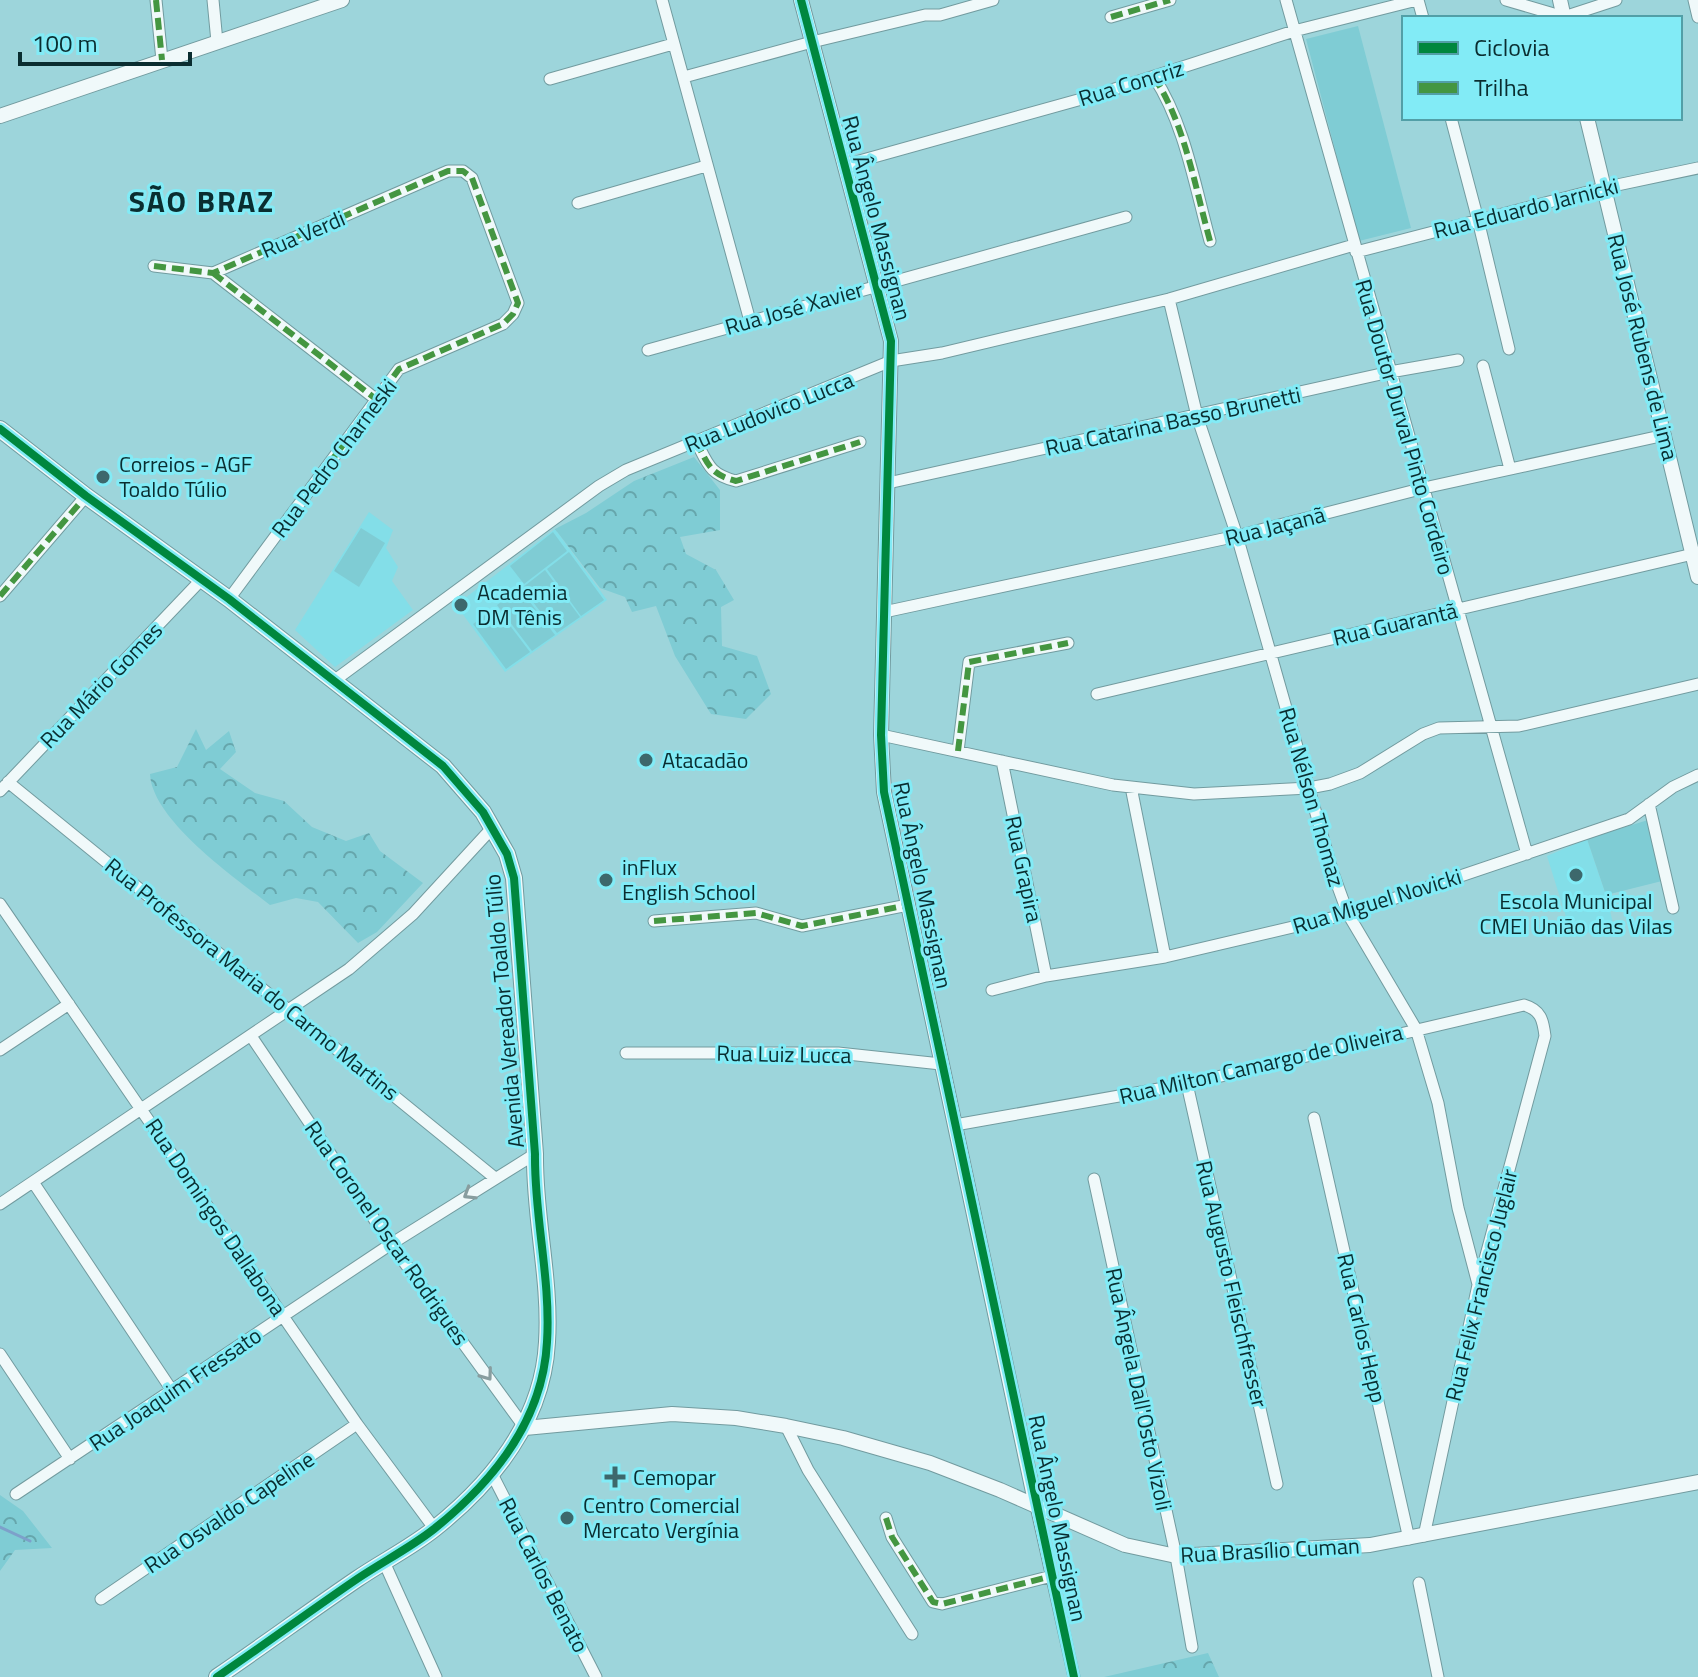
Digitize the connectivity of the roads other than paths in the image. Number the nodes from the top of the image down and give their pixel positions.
1 (156, 0) edge
2 (213, 0) edge
3 (342, 0) edge
4 (662, 0) edge
5 (801, 0) edge
6 (993, 0) edge
7 (1170, 0) edge
8 (1286, 0) edge
9 (1418, 0) edge
10 (1506, 0) edge
11 (1616, 0) edge
12 (1694, 0) edge
13 (1144, 3) edge
14 (1561, 16) edge
15 (1567, 16) edge
16 (1111, 17) dead end
17 (1698, 17) edge
18 (1294, 31) junction
19 (217, 42) junction
20 (812, 42) junction
21 (673, 44) junction
22 (162, 60) junction
23 (684, 77) junction
24 (1154, 77) junction
25 (550, 79) dead end
26 (0, 116) edge
27 (1452, 120) edge
28 (1587, 120) edge
29 (845, 165) junction
30 (706, 166) junction
31 (1698, 168) edge
32 (1603, 188) junction
33 (578, 203) dead end
34 (1126, 217) dead end
35 (1478, 220) junction
36 (1210, 241) dead end
37 (1355, 248) junction
38 (154, 266) dead end
39 (213, 273) junction
40 (877, 285) junction
41 (1169, 299) junction
42 (750, 321) junction
43 (503, 324) joint
44 (1509, 349) dead end
45 (648, 350) dead end
46 (1458, 360) dead end
47 (891, 361) junction
48 (1483, 366) dead end
49 (1390, 372) junction
50 (377, 400) junction
51 (1197, 416) junction
52 (0, 429) edge
53 (1665, 435) junction
54 (696, 441) junction
55 (860, 442) dead end
56 (1510, 469) junction
57 (888, 483) junction
58 (1424, 488) junction
59 (86, 496) junction
60 (1237, 536) junction
61 (1693, 554) junction
62 (1698, 577) edge
63 (202, 579) junction
64 (0, 596) edge
65 (229, 599) junction
66 (1457, 609) junction
67 (884, 612) junction
68 (1068, 643) dead end
69 (1271, 654) junction
70 (335, 680) junction
71 (1698, 684) edge
72 (1097, 694) dead end
73 (1489, 729) junction
74 (881, 735) junction
75 (958, 751) junction
76 (1002, 761) junction
77 (1698, 775) edge
78 (4, 786) edge
79 (1131, 787) junction
80 (1309, 788) junction
81 (1649, 804) junction
82 (493, 827) junction
83 (1527, 854) junction
84 (0, 904) edge
85 (908, 905) junction
86 (1673, 908) dead end
87 (1348, 914) junction
88 (654, 921) dead end
89 (1165, 957) junction
90 (1046, 976) junction
91 (992, 990) dead end
92 (69, 1004) junction
93 (290, 1009) junction
94 (1416, 1029) junction
95 (251, 1036) junction
96 (1545, 1036) joint
97 (0, 1050) edge
98 (626, 1053) dead end
99 (941, 1064) junction
100 (1187, 1084) junction
101 (141, 1108) junction
102 (1314, 1118) dead end
103 (955, 1125) junction
104 (535, 1154) junction
105 (495, 1178) junction
106 (1094, 1179) dead end
107 (33, 1182) junction
108 (0, 1204) edge
109 (391, 1244) junction
110 (1478, 1285) junction
111 (283, 1317) junction
112 (0, 1354) edge
113 (171, 1389) junction
114 (357, 1424) junction
115 (786, 1426) junction
116 (525, 1428) junction
117 (70, 1459) junction
118 (492, 1474) junction
119 (1698, 1482) edge
120 (1277, 1484) dead end
121 (16, 1494) dead end
122 (1036, 1506) junction
123 (886, 1518) dead end
124 (434, 1528) junction
125 (1417, 1537) junction
126 (1176, 1556) junction
127 (384, 1562) junction
128 (1052, 1576) junction
129 (1419, 1583) dead end
130 (101, 1599) dead end
131 (912, 1634) dead end
132 (1192, 1647) dead end
133 (217, 1677) edge
134 (436, 1677) edge
135 (596, 1677) edge
136 (1074, 1677) edge
137 (1438, 1677) edge

1 - 22 street
2 - 19 street
3 - 19 street
4 - 21 street
5 - 20 street, Rua Ângelo Massignan
6 - 20 street
7 - 13 street
8 - 18 street, Rua Doutor Durval Pinto Cordeiro
9 - 18 street, Rua Concriz
10 - 14 street
11 - 15 street
12 - 17 street
13 - 16 street
18 - 24 street, Rua Concriz
18 - 37 street, Rua Doutor Durval Pinto Cordeiro
19 - 22 street
20 - 23 street
20 - 29 street, Rua Ângelo Massignan
21 - 23 street
21 - 25 street
22 - 26 street
23 - 30 street
24 - 29 street, Rua Concriz
24 - 36 street
27 - 35 street
28 - 32 street, Rua José Rubens de Lima
29 - 40 street, Rua Ângelo Massignan
30 - 33 street
30 - 42 street
31 - 32 street, Rua Eduardo Jarnicki
32 - 35 street, Rua Eduardo Jarnicki
32 - 53 street, Rua José Rubens de Lima
34 - 40 street, Rua José Xavier
35 - 37 street, Rua Eduardo Jarnicki
35 - 44 street
37 - 41 street, Rua Ludovico Lucca
37 - 49 street, Rua Doutor Durval Pinto Cordeiro
38 - 39 street
39 - 43 street, Rua Verdi
39 - 50 street
40 - 42 street, Rua José Xavier
40 - 47 street, Rua Ângelo Massignan
41 - 47 street, Rua Ludovico Lucca
41 - 51 street, Rua Nélson Thomaz
42 - 45 street, Rua José Xavier
43 - 50 street, Rua Pedro Charneski
46 - 49 street, Rua Catarina Basso Brunetti
47 - 54 street, Rua Ludovico Lucca
47 - 57 street, Rua Ângelo Massignan
48 - 56 street
49 - 51 street, Rua Catarina Basso Brunetti
49 - 58 street, Rua Doutor Durval Pinto Cordeiro
50 - 65 street, Rua Pedro Charneski
51 - 57 street, Rua Catarina Basso Brunetti
51 - 60 street, Rua Nélson Thomaz
52 - 59 main road, Avenida Vereador Toaldo Túlio
53 - 56 street, Rua Jaçanã
53 - 61 street, Rua José Rubens de Lima
54 - 55 street
54 - 70 street, Rua Ludovico Lucca
56 - 58 street, Rua Jaçanã
57 - 67 street, Rua Ângelo Massignan
58 - 60 street, Rua Jaçanã
58 - 66 street, Rua Doutor Durval Pinto Cordeiro
59 - 63 main road, Avenida Vereador Toaldo Túlio
59 - 64 street
60 - 67 street, Rua Jaçanã
60 - 69 street, Rua Nélson Thomaz
61 - 62 street, Rua José Rubens de Lima
61 - 66 street, Rua Guarantã
63 - 65 main road, Avenida Vereador Toaldo Túlio
63 - 78 street, Rua Mário Gomes
65 - 70 main road, Avenida Vereador Toaldo Túlio
66 - 69 street, Rua Guarantã
66 - 73 street, Rua Doutor Durval Pinto Cordeiro
67 - 74 street, Rua Ângelo Massignan
68 - 75 street
69 - 72 street, Rua Guarantã
69 - 80 street, Rua Nélson Thomaz
70 - 82 main road, Avenida Vereador Toaldo Túlio
71 - 73 street
73 - 80 street
73 - 83 street, Rua Doutor Durval Pinto Cordeiro
74 - 75 street
74 - 85 street, Rua Ângelo Massignan
75 - 76 street
76 - 79 street
76 - 90 street, Rua Grapira
77 - 81 street, Rua Miguel Novicki
78 - 93 street, Rua Professora Maria do Carmo Martins
79 - 80 street
79 - 89 street
80 - 87 street, Rua Nélson Thomaz
81 - 83 street, Rua Miguel Novicki
81 - 86 street
82 - 93 street
82 - 104 main road, Avenida Vereador Toaldo Túlio
83 - 87 street, Rua Miguel Novicki
84 - 92 street, Rua Domingos Dallabona
85 - 88 street
85 - 99 street, Rua Ângelo Massignan
87 - 89 street, Rua Miguel Novicki
87 - 94 street, Rua Nélson Thomaz
89 - 90 street, Rua Miguel Novicki
90 - 91 street, Rua Miguel Novicki
92 - 97 street
92 - 101 street, Rua Domingos Dallabona
93 - 95 street
93 - 105 street, Rua Professora Maria do Carmo Martins
94 - 96 street, Rua Milton Camargo de Oliveira
94 - 100 street, Rua Milton Camargo de Oliveira
94 - 110 street, Rua Nélson Thomaz
95 - 101 street
95 - 109 street, Rua Coronel Oscar Rodrigues
96 - 110 street, Rua Felix Francisco Juglair
98 - 99 street, Rua Luiz Lucca
99 - 103 street, Rua Ângelo Massignan
100 - 103 street, Rua Milton Camargo de Oliveira
100 - 120 street, Rua Augusto Fleischfresser
101 - 107 street
101 - 111 street, Rua Domingos Dallabona
102 - 125 street, Rua Carlos Hepp
103 - 122 street, Rua Ângelo Massignan
104 - 105 street, Rua Joaquim Fressato
104 - 116 main road, Avenida Vereador Toaldo Túlio
105 -> 109 street, Rua Joaquim Fressato
106 - 126 street, Rua Ângela Dall'Osto Vizoli
107 - 108 street
107 - 113 street
109 - 111 street, Rua Joaquim Fressato
109 -> 116 street, Rua Coronel Oscar Rodrigues
110 - 125 street, Rua Felix Francisco Juglair
111 - 113 street, Rua Joaquim Fressato
111 - 114 street, Rua Domingos Dallabona
112 - 117 street
113 - 117 street, Rua Joaquim Fressato
114 - 124 street, Rua Domingos Dallabona
114 - 130 street, Rua Osvaldo Capeline
115 - 116 street, Rua Brasílio Cuman
115 - 122 street, Rua Brasílio Cuman
115 - 131 street
116 - 118 main road, Avenida Vereador Toaldo Túlio
117 - 121 street, Rua Joaquim Fressato
118 - 124 main road, Avenida Vereador Toaldo Túlio
118 - 135 street, Rua Carlos Benato
119 - 125 street, Rua Brasílio Cuman
122 - 126 street, Rua Brasílio Cuman
122 - 128 street, Rua Ângelo Massignan
123 - 128 street
124 - 127 main road, Avenida Vereador Toaldo Túlio
125 - 126 street, Rua Brasílio Cuman
126 - 132 street, Rua Ângela Dall'Osto Vizoli
127 - 133 main road, Avenida Vereador Toaldo Túlio
127 - 134 street
128 - 136 street, Rua Ângelo Massignan
129 - 137 street

